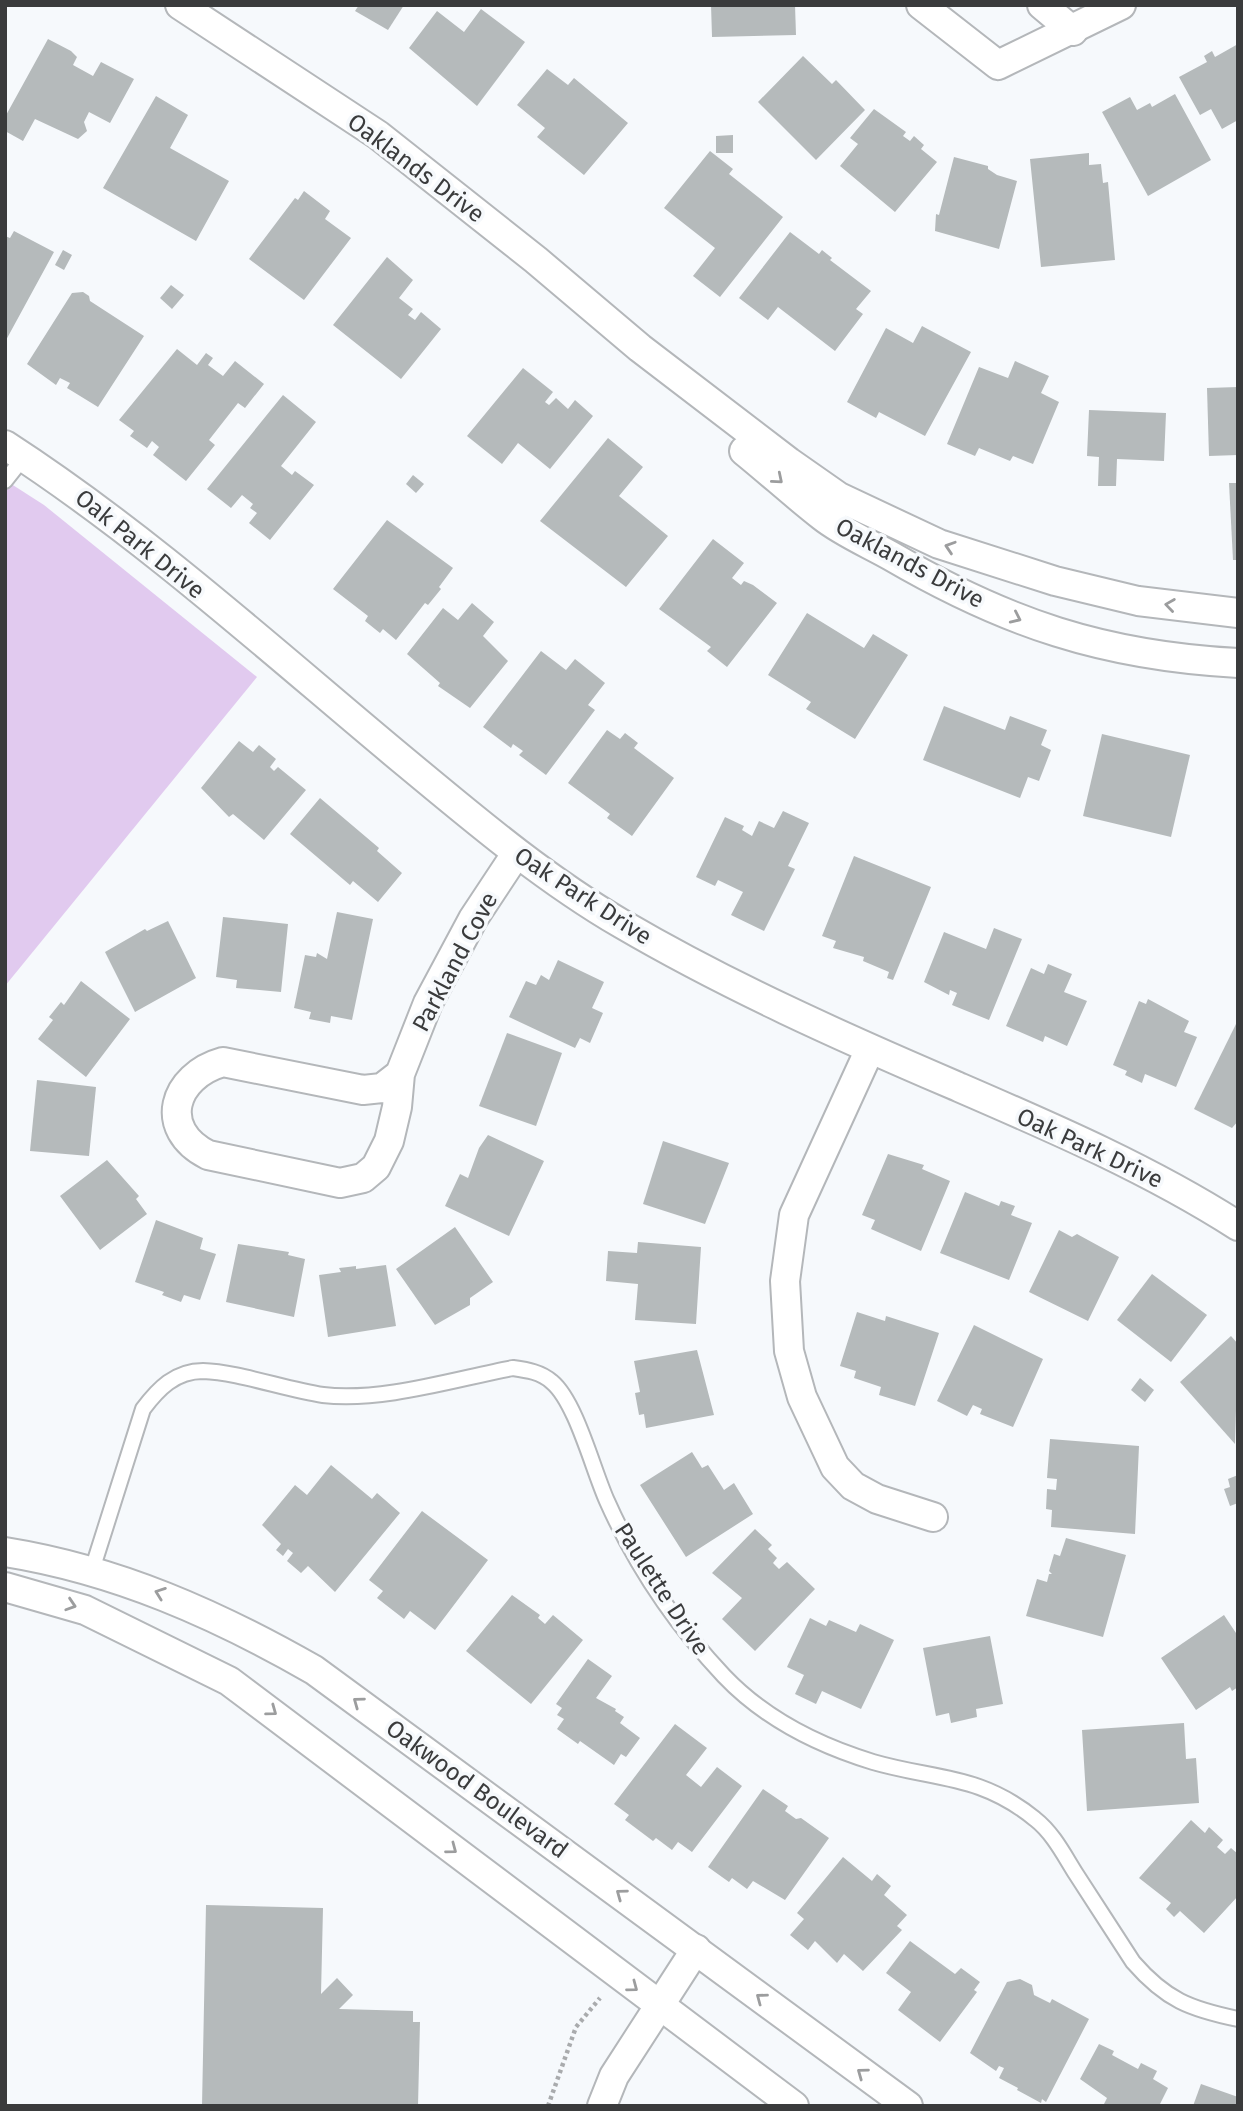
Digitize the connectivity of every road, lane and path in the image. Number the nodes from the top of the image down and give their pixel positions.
1 (180, 5) edge
2 (921, 5) edge
3 (1042, 5) edge
4 (1121, 5) edge
5 (1073, 31) junction
6 (640, 348) junction
7 (15, 451) edge
8 (5, 481) edge
9 (1238, 613) edge
10 (1238, 663) edge
11 (516, 854) junction
12 (870, 1049) junction
13 (400, 1074) junction
14 (1238, 1226) edge
15 (933, 1517) dead end
16 (5, 1552) edge
17 (92, 1570) junction
18 (5, 1587) edge
19 (696, 1949) junction
20 (600, 1997) dead end
21 (659, 2007) junction
22 (1238, 2018) edge
23 (548, 2106) edge
24 (602, 2106) edge
25 (794, 2106) edge
26 (908, 2106) edge

1 - 6 street, Oaklands Drive
2 - 5 street
3 - 5 street
4 - 5 street
9 -> 6 street, Oaklands Drive
6 -> 10 street, Oaklands Drive
7 - 8 lane
7 - 11 street, Oak Park Drive
11 - 12 street, Oak Park Drive
11 - 13 street, Parkland Cove
12 - 14 street, Oak Park Drive
12 - 15 street
13 - 13 street, Parkland Cove
16 - 17 street, Oakwood Boulevard
19 -> 17 street, Oakwood Boulevard
17 - 22 lane, Paulette Drive
18 -> 21 street
19 - 21 street
26 -> 19 street, Oakwood Boulevard
20 - 23 path
21 - 24 street
21 - 25 street

